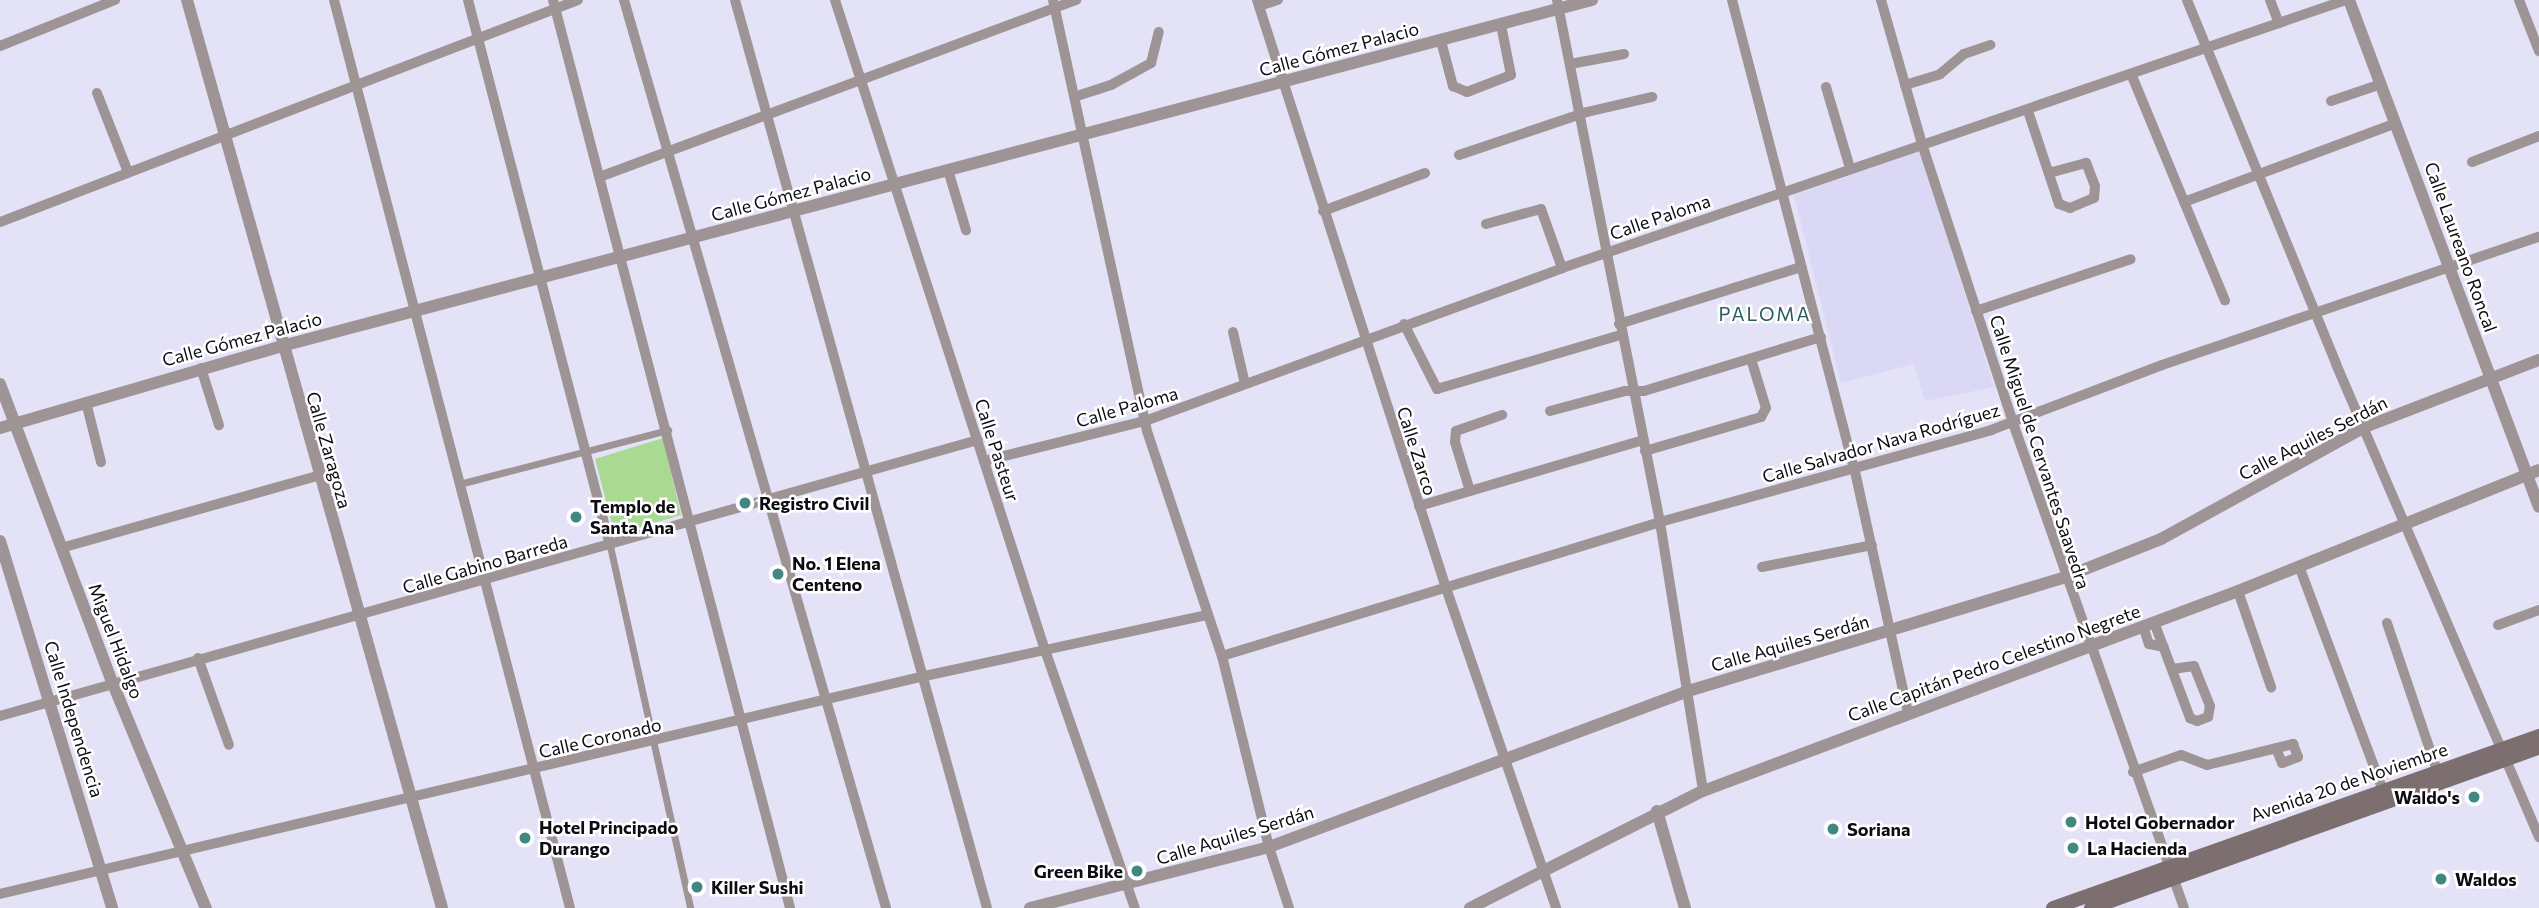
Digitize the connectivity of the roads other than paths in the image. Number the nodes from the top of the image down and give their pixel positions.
1 (115, 0) edge
2 (187, 0) edge
3 (334, 0) edge
4 (468, 0) edge
5 (578, 0) edge
6 (624, 0) edge
7 (735, 0) edge
8 (835, 0) edge
9 (1076, 0) edge
10 (1278, 0) edge
11 (1592, 0) edge
12 (1732, 0) edge
13 (1881, 0) edge
14 (2188, 0) edge
15 (2270, 0) edge
16 (2348, 0) edge
17 (2519, 0) edge
18 (1258, 3) edge
19 (554, 4) edge
20 (1054, 4) edge
21 (1558, 4) edge
22 (2279, 23) junction
23 (1500, 24) junction
24 (1159, 32) dead end
25 (478, 36) junction
26 (1441, 41) junction
27 (1990, 45) dead end
28 (0, 46) edge
29 (2208, 49) junction
30 (2539, 51) edge
31 (1624, 54) dead end
32 (1570, 64) junction
33 (2132, 76) junction
34 (861, 80) junction
35 (356, 82) junction
36 (1283, 82) junction
37 (2381, 84) junction
38 (1905, 85) junction
39 (1826, 87) dead end
40 (97, 93) dead end
41 (1077, 96) junction
42 (1652, 97) dead end
43 (2331, 101) dead end
44 (2028, 111) junction
45 (1580, 114) junction
46 (768, 116) junction
47 (2396, 123) junction
48 (226, 134) junction
49 (1085, 134) junction
50 (2539, 136) edge
51 (1922, 144) junction
52 (669, 152) junction
53 (1459, 155) dead end
54 (2472, 162) dead end
55 (1850, 169) junction
56 (948, 170) junction
57 (128, 172) junction
58 (1425, 173) dead end
59 (2049, 173) junction
60 (2258, 175) junction
61 (602, 176) junction
62 (893, 184) junction
63 (1782, 192) junction
64 (2184, 202) junction
65 (1323, 211) junction
66 (792, 213) junction
67 (0, 222) edge
68 (1486, 224) dead end
69 (966, 230) dead end
70 (2539, 237) edge
71 (695, 238) junction
72 (1606, 253) junction
73 (622, 258) junction
74 (2131, 259) dead end
75 (1801, 267) junction
76 (1562, 268) junction
77 (2450, 269) junction
78 (542, 279) junction
79 (2225, 301) dead end
80 (417, 310) junction
81 (1976, 311) junction
82 (2315, 313) junction
83 (1405, 327) junction
84 (1620, 330) junction
85 (1233, 332) dead end
86 (1821, 337) junction
87 (1364, 339) junction
88 (282, 346) junction
89 (1751, 359) junction
90 (2539, 360) edge
91 (201, 368) junction
92 (2491, 379) junction
93 (0, 384) edge
94 (1245, 384) junction
95 (1634, 391) junction
96 (86, 401) junction
97 (1550, 411) dead end
98 (1502, 415) dead end
99 (1145, 421) junction
100 (2013, 423) junction
101 (14, 424) junction
102 (219, 425) dead end
103 (2365, 427) junction
104 (0, 428) edge
105 (668, 430) junction
106 (978, 440) junction
107 (1643, 440) junction
108 (1646, 451) junction
109 (587, 452) junction
110 (984, 461) junction
111 (101, 462) dead end
112 (1854, 467) junction
113 (863, 472) junction
114 (2533, 473) edge
115 (317, 476) junction
116 (463, 483) junction
117 (1470, 491) junction
118 (770, 500) junction
119 (1419, 506) junction
120 (2539, 507) edge
121 (1660, 522) junction
122 (690, 523) junction
123 (2406, 523) junction
124 (0, 541) edge
125 (1872, 545) junction
126 (610, 546) junction
127 (61, 548) junction
128 (2300, 566) junction
129 (1762, 567) dead end
130 (2065, 578) junction
131 (488, 580) junction
132 (1446, 588) junction
133 (2238, 591) junction
134 (2539, 610) edge
135 (1207, 615) junction
136 (358, 616) junction
137 (2387, 623) dead end
138 (2148, 624) junction
139 (2498, 625) dead end
140 (1891, 633) junction
141 (2088, 645) junction
142 (1045, 650) junction
143 (1222, 656) junction
144 (198, 658) junction
145 (2172, 669) junction
146 (920, 677) junction
147 (113, 684) junction
148 (2271, 687) dead end
149 (1685, 692) junction
150 (828, 699) junction
151 (52, 703) junction
152 (1908, 713) junction
153 (0, 716) edge
154 (744, 721) junction
155 (2539, 736) edge
156 (653, 741) junction
157 (229, 746) dead end
158 (2276, 748) dead end
159 (2539, 748) edge
160 (2503, 755) junction
161 (1503, 759) junction
162 (536, 769) junction
163 (2437, 771) junction
164 (2133, 772) junction
165 (1703, 791) junction
166 (2384, 791) junction
167 (412, 799) junction
168 (1657, 811) junction
169 (2539, 837) edge
170 (1269, 847) junction
171 (183, 852) junction
172 (101, 870) junction
173 (1544, 871) junction
174 (2170, 873) junction
175 (1126, 885) junction
176 (0, 894) edge
177 (112, 908) edge
178 (206, 908) edge
179 (442, 908) edge
180 (570, 908) edge
181 (690, 908) edge
182 (790, 908) edge
183 (886, 908) edge
184 (988, 908) edge
185 (1030, 908) edge
186 (1135, 908) edge
187 (1289, 908) edge
188 (1470, 908) edge
189 (1556, 908) edge
190 (1685, 908) edge
191 (2053, 908) edge
192 (2091, 908) edge
193 (2184, 908) edge

1 - 28 street
2 - 48 street, Calle Zaragoza
3 - 35 street
4 - 25 street
5 - 19 street
6 - 52 street
7 - 46 street
8 - 34 street, Calle Pasteur
9 - 20 street
10 - 18 street
11 - 21 street, Calle Gómez Palacio
12 - 63 street
13 - 38 street, Calle Miguel de Cervantes Saavedra
14 - 29 street
15 - 22 street
16 - 22 street, Calle Paloma
16 - 37 street, Calle Laureano Roncal
17 - 30 street
18 - 36 street, Calle Zarco
19 - 25 street
19 - 61 street
20 - 34 street
20 - 41 street
21 - 23 street, Calle Gómez Palacio
21 - 32 street
22 - 29 street, Calle Paloma
23 - 26 street, Calle Gómez Palacio
23 - 26 street
24 - 41 street
25 - 35 street
25 - 78 street
26 - 36 street, Calle Gómez Palacio
27 - 38 street
29 - 33 street, Calle Paloma
29 - 60 street
31 - 32 street
32 - 45 street
33 - 44 street, Calle Paloma
33 - 64 street
34 - 46 street
34 - 62 street, Calle Pasteur
35 - 48 street
35 - 80 street
36 - 49 street, Calle Gómez Palacio
36 - 65 street, Calle Zarco
37 - 43 street
37 - 47 street, Calle Laureano Roncal
38 - 51 street, Calle Miguel de Cervantes Saavedra
39 - 55 street
40 - 57 street
41 - 49 street
42 - 45 street
44 - 51 street, Calle Paloma
44 - 59 street
45 - 53 street
45 - 72 street
46 - 52 street
46 - 66 street
47 - 60 street
47 - 77 street, Calle Laureano Roncal
48 - 57 street
48 - 88 street, Calle Zaragoza
49 - 56 street, Calle Gómez Palacio
49 - 99 street
50 - 54 street
51 - 55 street, Calle Paloma
51 - 81 street, Calle Miguel de Cervantes Saavedra
52 - 61 street
52 - 71 street
55 - 63 street, Calle Paloma
56 - 62 street, Calle Gómez Palacio
56 - 69 street
57 - 67 street
58 - 65 street
59 - 59 street
60 - 64 street
60 - 82 street
61 - 73 street
62 - 66 street, Calle Gómez Palacio
62 - 106 street, Calle Pasteur
63 - 72 street, Calle Paloma
63 - 75 street
64 - 79 street
65 - 87 street, Calle Zarco
66 - 71 street, Calle Gómez Palacio
66 - 113 street
68 - 76 street
70 - 77 street, Calle Salvador Nava Rodríguez
71 - 73 street, Calle Gómez Palacio
71 - 118 street
72 - 76 street, Calle Paloma
72 - 84 street
73 - 78 street, Calle Gómez Palacio
73 - 105 street
74 - 81 street
75 - 84 street
75 - 86 street
76 - 83 street, Calle Paloma
77 - 82 street, Calle Salvador Nava Rodríguez
77 - 92 street, Calle Laureano Roncal
78 - 80 street, Calle Gómez Palacio
78 - 109 street
80 - 88 street, Calle Gómez Palacio
80 - 116 street
81 - 100 street, Calle Miguel de Cervantes Saavedra
82 - 100 street, Calle Salvador Nava Rodríguez
82 - 103 street
83 - 84 street
83 - 87 street, Calle Paloma
84 - 95 street
85 - 94 street
86 - 89 street
86 - 112 street
87 - 94 street, Calle Paloma
87 - 119 street, Calle Zarco
88 - 91 street, Calle Gómez Palacio
88 - 115 street, Calle Zaragoza
89 - 95 street
89 - 108 street
90 - 92 street, Calle Aquiles Serdán
91 - 96 street, Calle Gómez Palacio
91 - 102 street
92 - 103 street, Calle Aquiles Serdán
92 - 114 street, Calle Laureano Roncal
93 - 101 street, Miguel Hidalgo
94 - 99 street, Calle Paloma
95 - 97 street
95 - 107 street
96 - 101 street, Calle Gómez Palacio
96 - 111 street
98 - 117 street
99 - 110 street, Calle Paloma
99 - 135 street
100 - 112 street, Calle Salvador Nava Rodríguez
100 - 130 street, Calle Miguel de Cervantes Saavedra
101 - 104 street, Calle Gómez Palacio
101 - 127 street, Miguel Hidalgo
103 - 123 street
103 - 130 street, Calle Aquiles Serdán
105 - 109 street
105 - 122 street
106 - 110 street, Calle Pasteur
106 - 113 street, Calle Gabino Barreda
107 - 108 street
107 - 117 street
108 - 121 street
109 - 116 street
109 - 126 street
110 - 142 street, Calle Pasteur
112 - 121 street, Calle Salvador Nava Rodríguez
112 - 125 street
113 - 118 street, Calle Gabino Barreda
113 - 146 street
114 - 120 street, Calle Laureano Roncal
114 - 123 street, Calle Capitán Pedro Celestino Negrete
115 - 127 street
115 - 136 street, Calle Zaragoza
116 - 131 street
117 - 119 street
118 - 122 street, Calle Gabino Barreda
118 - 150 street
119 - 132 street, Calle Zarco
121 - 132 street, Calle Salvador Nava Rodríguez
121 - 149 street
122 - 126 street, Calle Gabino Barreda
122 - 154 street
123 - 128 street, Calle Capitán Pedro Celestino Negrete
123 - 160 street
124 - 151 street, Calle Independencia
125 - 129 street
125 - 140 street
126 - 131 street, Calle Gabino Barreda
126 - 156 street
127 - 147 street, Miguel Hidalgo
128 - 133 street, Calle Capitán Pedro Celestino Negrete
128 - 166 street
130 - 140 street, Calle Aquiles Serdán
130 - 141 street, Calle Miguel de Cervantes Saavedra
131 - 136 street, Calle Gabino Barreda
131 - 162 street
132 - 143 street, Calle Salvador Nava Rodríguez
132 - 161 street, Calle Zarco
133 - 138 street, Calle Capitán Pedro Celestino Negrete
133 - 148 street
134 - 139 street
135 - 142 street, Calle Coronado
135 - 143 street
136 - 144 street, Calle Gabino Barreda
136 - 167 street, Calle Zaragoza
137 - 163 street
138 - 141 street, Calle Capitán Pedro Celestino Negrete
138 - 145 street
140 - 149 street, Calle Aquiles Serdán
140 - 152 street
141 - 152 street, Calle Capitán Pedro Celestino Negrete
141 - 164 street, Calle Miguel de Cervantes Saavedra
142 - 146 street, Calle Coronado
142 - 175 street, Calle Pasteur
143 - 170 street
144 - 147 street, Calle Gabino Barreda
144 - 157 street
145 - 145 street
146 - 150 street, Calle Coronado
146 - 184 street
147 - 151 street, Calle Gabino Barreda
147 - 171 street, Miguel Hidalgo
149 - 161 street, Calle Aquiles Serdán
149 - 165 street
150 - 154 street, Calle Coronado
150 - 183 street
151 - 153 street, Calle Gabino Barreda
151 - 172 street, Calle Independencia
152 - 165 street, Calle Capitán Pedro Celestino Negrete
154 - 156 street, Calle Coronado
154 - 182 street
155 - 160 main road, Avenida 20 de Noviembre
156 - 162 street, Calle Coronado
156 - 181 street
158 - 164 street
159 - 160 main road, Avenida 20 de Noviembre
160 - 163 main road, Avenida 20 de Noviembre
160 - 169 street
160 - 174 main road, Avenida 20 de Noviembre
161 - 170 street, Calle Aquiles Serdán
161 - 173 street, Calle Zarco
162 - 167 street, Calle Coronado
162 - 180 street
163 - 166 main road, Avenida 20 de Noviembre
164 - 174 street, Calle Miguel de Cervantes Saavedra
165 - 168 street, Calle Capitán Pedro Celestino Negrete
166 - 174 main road, Avenida 20 de Noviembre
167 - 171 street, Calle Coronado
167 - 179 street, Calle Zaragoza
168 - 173 street, Calle Capitán Pedro Celestino Negrete
168 - 190 street
170 - 175 street, Calle Aquiles Serdán
170 - 187 street
171 - 172 street, Calle Coronado
171 - 178 street, Miguel Hidalgo
172 - 176 street, Calle Coronado
172 - 177 street, Calle Independencia
173 - 188 street, Calle Capitán Pedro Celestino Negrete
173 - 189 street, Calle Zarco
174 - 191 main road, Avenida 20 de Noviembre
174 - 192 main road, Avenida 20 de Noviembre
174 - 193 street, Calle Miguel de Cervantes Saavedra
175 - 185 street, Calle Aquiles Serdán
175 - 186 street, Calle Pasteur

